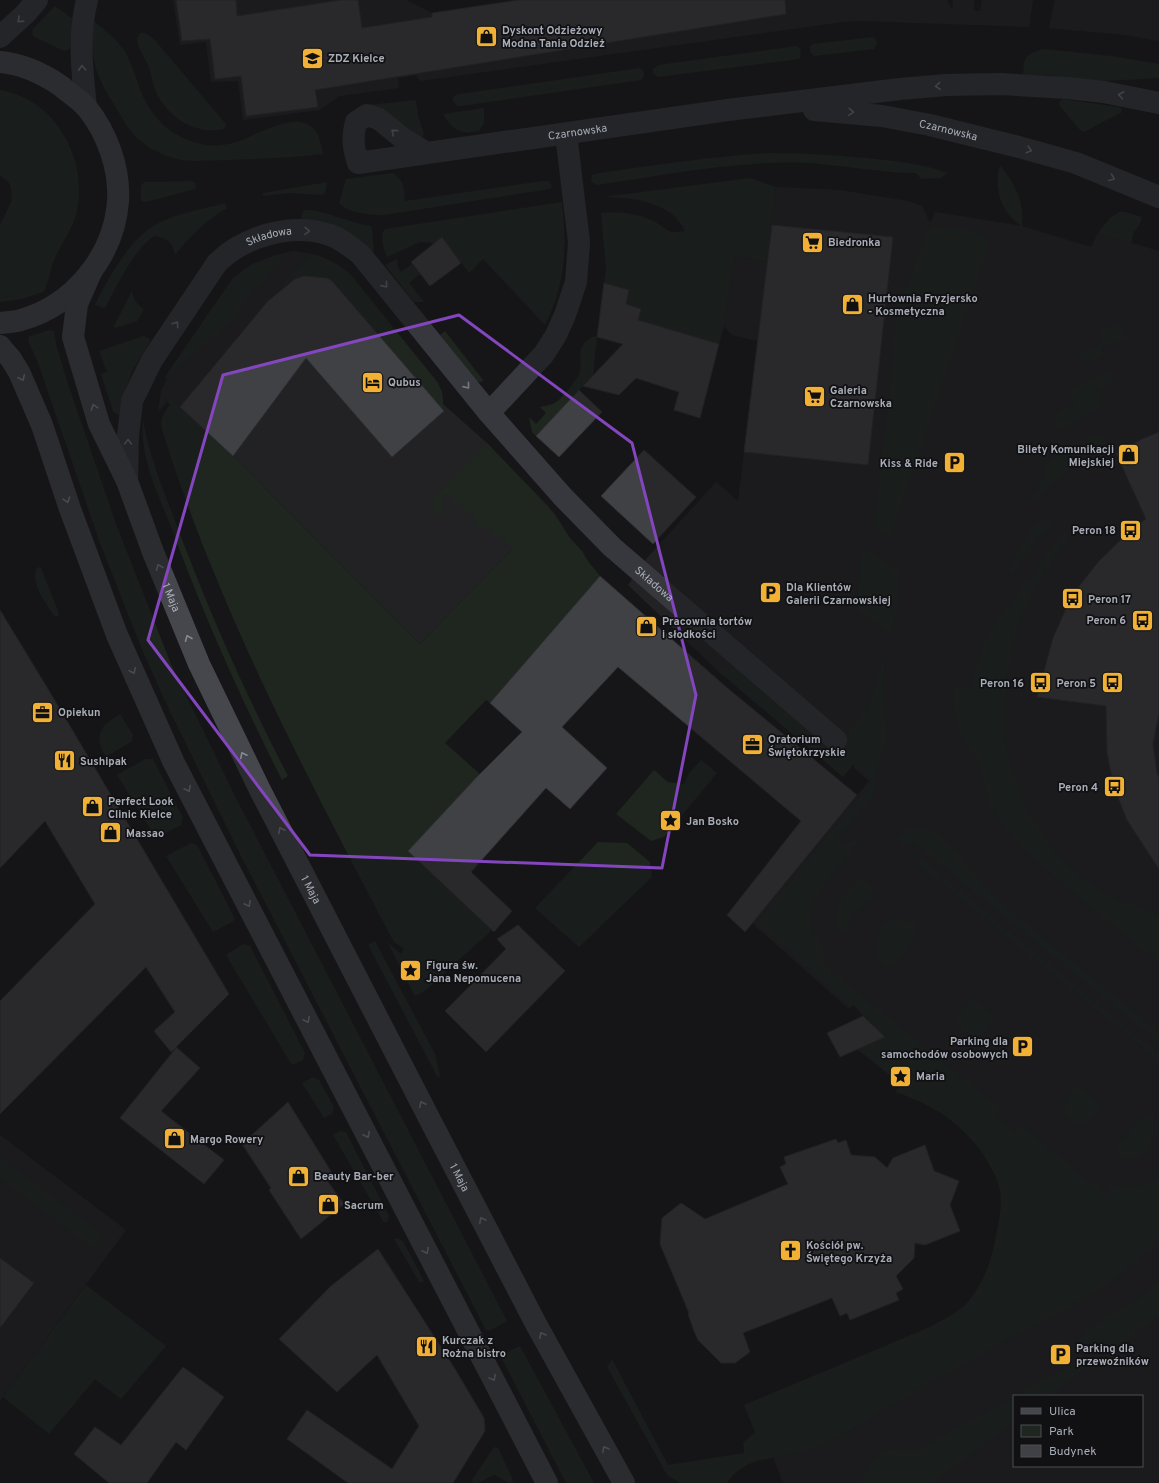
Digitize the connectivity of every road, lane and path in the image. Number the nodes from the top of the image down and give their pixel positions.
1 (37, 0) edge
2 (87, 0) edge
3 (0, 37) edge
4 (0, 62) edge
5 (1159, 103) edge
6 (86, 107) junction
7 (728, 110) junction
8 (566, 134) junction
9 (427, 153) junction
10 (1159, 197) edge
11 (92, 272) junction
12 (0, 323) edge
13 (0, 346) edge
14 (489, 413) junction
15 (127, 481) junction
16 (836, 740) dead end
17 (547, 1483) edge
18 (624, 1483) edge

1 -> 3 street
6 -> 2 street
4 - 6 main road
5 -> 7 street, Czarnowska
6 - 11 main road
7 - 8 street, Czarnowska
7 -> 10 street, Czarnowska
8 - 9 street, Czarnowska
8 - 14 street
9 -> 9 street, Czarnowska
11 - 12 main road
15 -> 11 main road, 1 Maja
13 -> 17 main road
15 -> 14 street, Składowa
14 - 16 street, Składowa
18 -> 15 main road, 1 Maja

